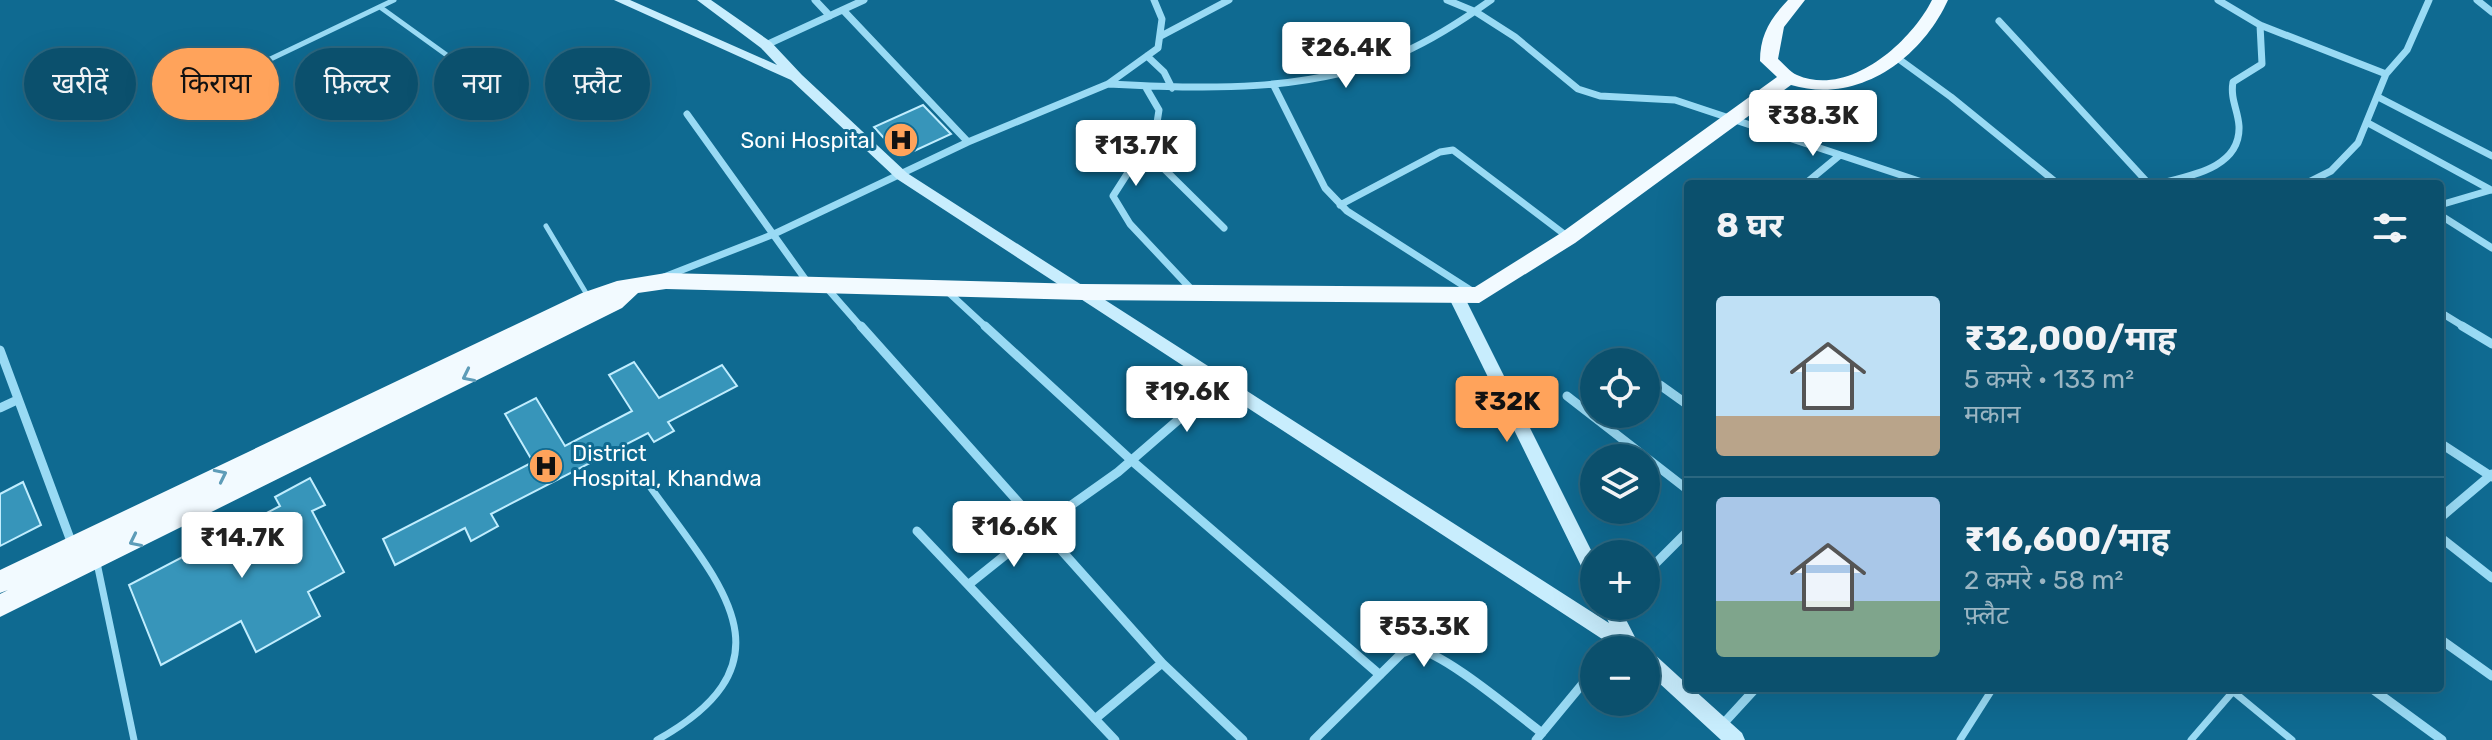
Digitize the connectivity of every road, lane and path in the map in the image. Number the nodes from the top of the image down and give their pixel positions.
1 (394, 0) edge
2 (620, 0) edge
3 (703, 0) edge
4 (815, 0) edge
5 (864, 0) edge
6 (1154, 0) edge
7 (1229, 0) edge
8 (1447, 0) edge
9 (1491, 0) edge
10 (1797, 0) edge
11 (1940, 0) edge
12 (2218, 0) edge
13 (2429, 0) edge
14 (2477, 0) edge
15 (380, 7) junction
16 (843, 10) junction
17 (1476, 12) junction
18 (2492, 12) edge
19 (830, 16) junction
20 (1999, 21) dead end
21 (2260, 25) junction
22 (1161, 36) junction
23 (766, 45) junction
24 (437, 48) edge
25 (279, 55) edge
26 (1147, 56) junction
27 (1896, 57) junction
28 (2386, 74) junction
29 (797, 78) junction
30 (1788, 78) junction
31 (1108, 84) junction
32 (1145, 86) junction
33 (1274, 86) junction
34 (1172, 88) junction
35 (2378, 97) junction
36 (687, 114) dead end
37 (1735, 119) junction
38 (2368, 123) junction
39 (968, 142) junction
40 (1145, 150) junction
41 (1840, 155) junction
42 (2492, 156) edge
43 (902, 176) junction
44 (1810, 180) edge
45 (1916, 180) edge
46 (2053, 180) edge
47 (2145, 180) edge
48 (2168, 180) edge
49 (2318, 180) edge
50 (2492, 190) edge
51 (2444, 204) edge
52 (1340, 205) junction
53 (2444, 218) edge
54 (546, 226) dead end
55 (1224, 228) dead end
56 (774, 234) junction
57 (1568, 238) junction
58 (2492, 248) edge
59 (815, 283) junction
60 (643, 284) junction
61 (941, 286) junction
62 (1083, 292) junction
63 (1194, 292) junction
64 (1479, 295) junction
65 (1456, 296) junction
66 (589, 298) junction
67 (2444, 314) edge
68 (2492, 344) edge
69 (0, 350) edge
70 (1222, 382) junction
71 (1660, 385) dead end
72 (1567, 396) dead end
73 (17, 400) junction
74 (1684, 402) edge
75 (0, 408) edge
76 (2444, 446) edge
77 (1131, 460) junction
78 (2491, 476) edge
79 (1684, 487) edge
80 (651, 488) dead end
81 (2444, 515) edge
82 (1039, 528) junction
83 (917, 531) dead end
84 (1684, 535) edge
85 (2444, 540) edge
86 (1580, 546) edge
87 (83, 558) junction
88 (1660, 559) edge
89 (2492, 578) edge
90 (0, 582) edge
91 (968, 585) junction
92 (0, 606) edge
93 (1609, 636) edge
94 (2444, 642) edge
95 (1162, 663) junction
96 (1660, 672) edge
97 (1380, 675) junction
98 (2492, 676) edge
99 (1580, 687) edge
100 (1754, 692) edge
101 (1990, 692) edge
102 (2231, 692) edge
103 (2236, 692) edge
104 (2376, 692) edge
105 (1095, 719) junction
106 (1539, 736) edge
107 (1730, 736) edge
108 (134, 740) edge
109 (657, 740) edge
110 (1115, 740) edge
111 (1243, 740) edge
112 (1314, 740) edge
113 (1960, 740) edge
114 (2191, 740) edge
115 (2292, 740) edge
116 (2442, 740) edge

1 - 15 lane
2 - 29 main road
3 - 23 main road
4 - 19 street
5 - 16 street
6 - 22 street
7 - 22 street
8 - 17 street
9 - 17 street
10 - 30 highway
11 - 27 highway
12 - 21 street
13 - 28 street
14 - 18 street
15 - 24 lane
15 - 25 lane
16 - 19 street
16 - 39 street
17 - 33 street
17 - 37 street
19 - 23 street
20 - 47 street
21 - 28 street
21 - 48 street
22 - 26 street
23 - 29 main road
26 - 31 street
26 - 34 street
27 - 30 highway
27 - 46 street
28 - 35 street
29 - 43 main road
30 - 37 highway
31 - 32 street
31 - 39 street
32 - 34 street
32 - 40 street
33 - 34 street
33 - 52 street
35 - 38 street
35 - 42 street
36 - 56 street
37 - 41 street
37 - 57 highway
38 - 49 street
38 - 50 street
39 - 43 street
40 - 55 street
40 - 63 street
41 - 44 street
41 - 45 street
43 - 56 street
43 - 62 main road
50 - 51 street
52 - 57 street
52 - 64 street
53 - 58 street
54 - 66 lane
56 - 59 street
56 - 60 street
57 - 64 highway
59 - 60 highway
59 - 61 highway
59 - 82 street
60 - 66 highway
60 -> 87 highway
61 - 62 highway
61 - 77 street
62 - 63 highway
62 - 70 main road
63 - 65 highway
64 - 65 highway
65 - 86 main road
87 -> 66 highway
67 - 68 street
69 - 73 street
70 - 77 street
70 - 93 main road
71 - 74 street
72 - 79 street
73 - 75 street
73 - 87 street
76 - 78 street
77 - 82 street
77 - 97 street
78 - 81 street
80 - 109 lane
82 - 91 street
82 - 95 street
83 - 91 street
84 - 88 street
85 - 89 street
87 - 90 highway
87 - 92 highway
87 - 108 lane
91 - 105 street
94 - 98 street
95 - 105 street
95 - 111 street
96 - 107 main road
97 - 106 street
97 - 112 street
99 - 106 street
100 - 107 street
101 - 113 lane
102 - 114 lane
103 - 115 lane
104 - 116 street
105 - 110 street

